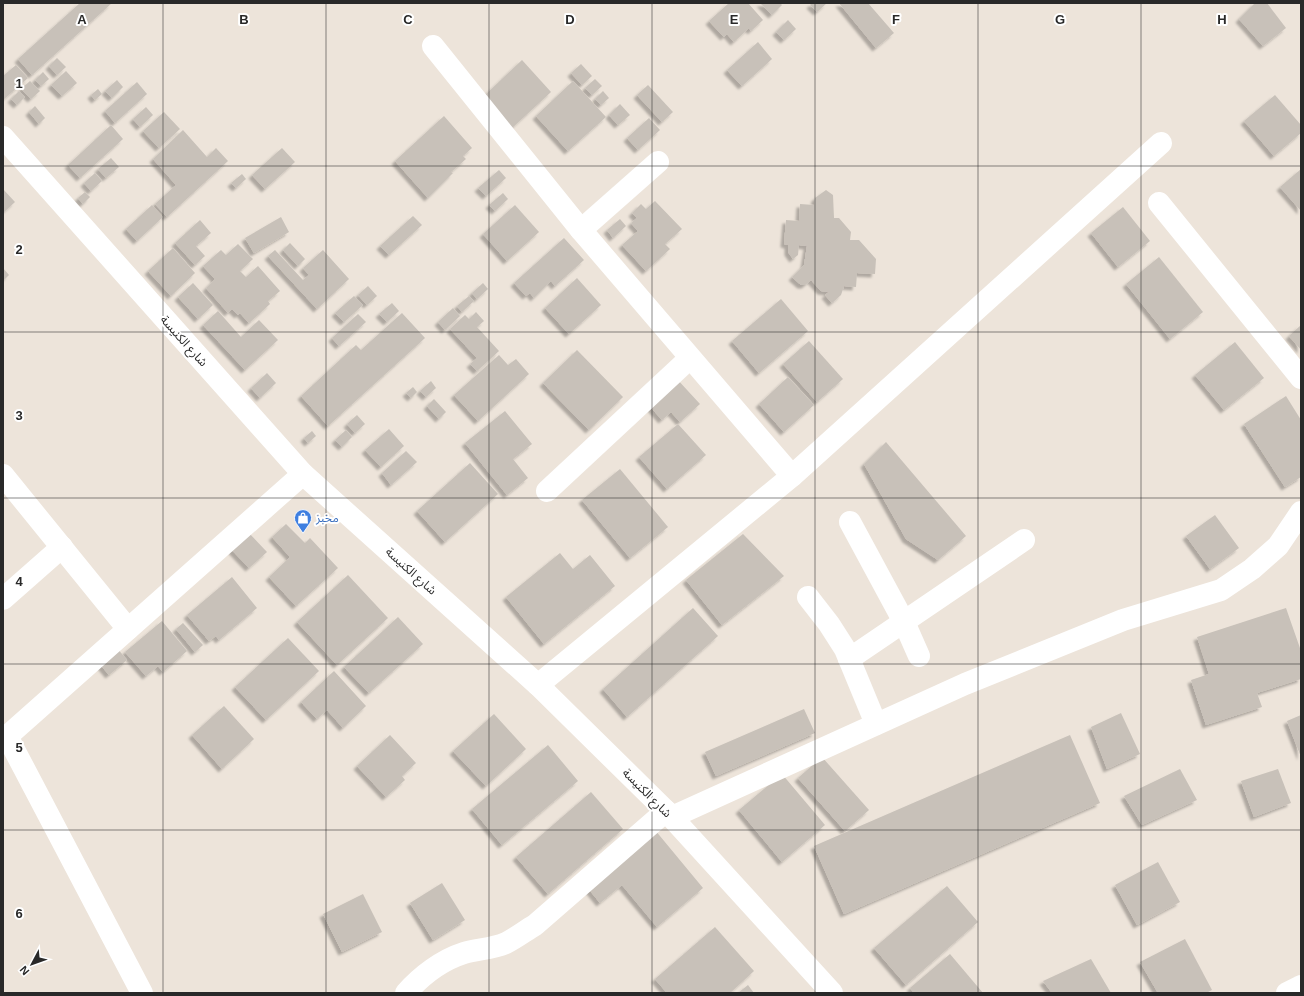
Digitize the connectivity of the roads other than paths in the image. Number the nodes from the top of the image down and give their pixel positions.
1 (433, 46) dead end
2 (3, 137) edge
3 (1161, 143) dead end
4 (658, 162) dead end
5 (1159, 203) dead end
6 (581, 230) junction
7 (690, 358) junction
8 (1301, 378) edge
9 (303, 474) junction
10 (3, 475) edge
11 (792, 476) junction
12 (547, 491) dead end
13 (1301, 512) edge
14 (850, 522) dead end
15 (1024, 540) dead end
16 (62, 547) junction
17 (808, 597) dead end
18 (3, 599) edge
19 (904, 622) junction
20 (128, 629) junction
21 (920, 656) dead end
22 (849, 659) junction
23 (538, 685) junction
24 (876, 724) junction
25 (5, 738) edge
26 (669, 814) junction
27 (1301, 986) edge
28 (142, 993) edge
29 (406, 993) edge
30 (832, 993) edge
31 (1287, 993) edge

1 - 6 street
2 - 9 street, شارع الكنيسة
3 - 11 street
4 - 6 street
5 - 8 street
6 - 7 street
7 - 11 street
7 - 12 street
9 - 20 street
9 - 23 street, شارع الكنيسة
10 - 16 street
11 - 23 street
13 - 24 street
14 - 19 street
15 - 19 street
16 - 18 street
16 - 20 street
17 - 22 street
19 - 21 street
19 - 22 street
20 - 25 street
22 - 24 street
23 - 26 street, شارع الكنيسة
24 - 26 street
25 - 28 street
26 - 29 street
26 - 30 street, شارع الكنيسة
27 - 31 street

